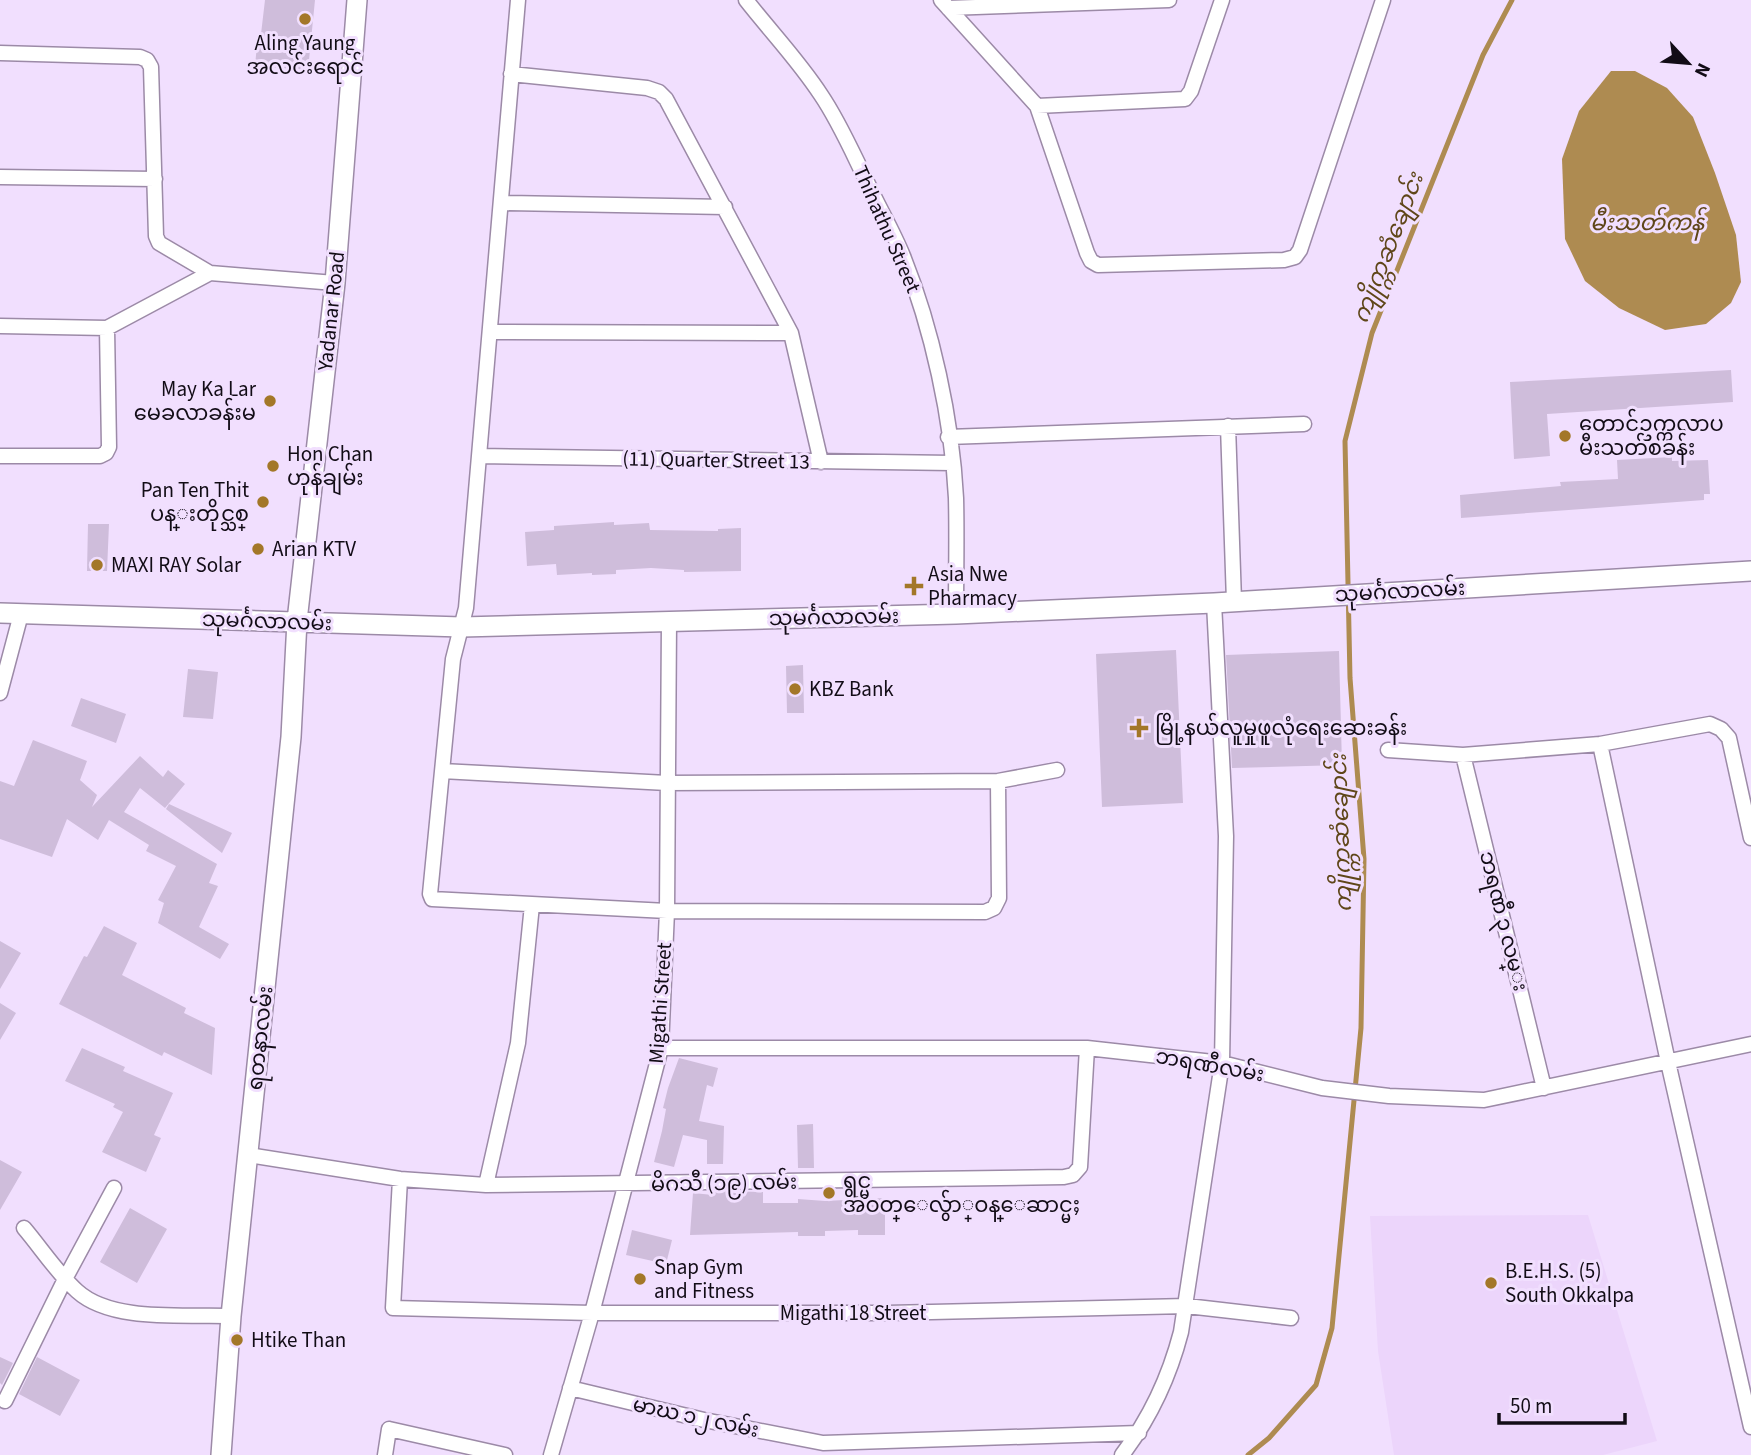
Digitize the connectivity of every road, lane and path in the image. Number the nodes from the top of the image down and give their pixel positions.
1 (357, 0) edge
2 (519, 0) edge
3 (746, 0) edge
4 (1169, 0) edge
5 (1222, 0) edge
6 (1383, 0) edge
7 (945, 4) edge
8 (0, 53) edge
9 (512, 75) junction
10 (1037, 106) junction
11 (0, 177) edge
12 (155, 179) junction
13 (502, 203) junction
14 (725, 207) junction
15 (210, 273) junction
16 (335, 283) junction
17 (0, 326) edge
18 (107, 328) junction
19 (490, 332) junction
20 (790, 333) junction
21 (1304, 424) dead end
22 (1228, 426) junction
23 (948, 437) junction
24 (0, 456) edge
25 (480, 456) junction
26 (821, 462) junction
27 (952, 463) junction
28 (1751, 571) edge
29 (1234, 601) junction
30 (1214, 603) junction
31 (0, 613) edge
32 (21, 614) junction
33 (956, 614) junction
34 (298, 621) junction
35 (669, 621) junction
36 (462, 627) junction
37 (0, 693) edge
38 (1600, 744) junction
39 (1388, 750) dead end
40 (1463, 755) junction
41 (442, 771) junction
42 (1057, 771) dead end
43 (998, 781) junction
44 (667, 783) junction
45 (1751, 838) edge
46 (532, 905) junction
47 (667, 911) junction
48 (1751, 1044) edge
49 (660, 1048) junction
50 (1087, 1048) junction
51 (1668, 1062) junction
52 (1222, 1063) junction
53 (1545, 1088) junction
54 (248, 1155) junction
55 (400, 1179) junction
56 (486, 1185) junction
57 (626, 1185) junction
58 (114, 1188) dead end
59 (24, 1228) dead end
60 (65, 1279) junction
61 (1187, 1306) junction
62 (592, 1313) junction
63 (231, 1316) junction
64 (1291, 1318) dead end
65 (1744, 1360) edge
66 (570, 1388) junction
67 (5, 1401) dead end
68 (1751, 1427) edge
69 (1139, 1433) junction
70 (822, 1449) edge
71 (221, 1455) edge
72 (385, 1455) edge
73 (505, 1455) edge
74 (551, 1455) edge
75 (1122, 1455) edge

1 - 16 main road, Yadanar Road
2 - 9 street
3 - 23 street, Thihathu Street
4 - 7 street
5 - 10 street
6 - 10 street
7 - 10 street
8 - 12 street
9 - 13 street
9 - 14 street
11 - 12 street
12 - 15 street
13 - 14 street
13 - 19 street
14 - 20 street
15 - 16 street
15 - 18 street
16 - 34 main road, Yadanar Road
17 - 18 street
18 - 24 street
19 - 20 street
19 - 25 street
20 - 26 street
21 - 22 street
22 - 23 street
22 - 29 street
23 - 27 street, Thihathu Street
25 - 26 street, (11) Quarter Street 13
25 - 36 street
26 - 27 street, (11) Quarter Street 13
27 - 33 street, Thihathu Street
28 - 29 main road, သုမင်္ဂလာလမ်း
29 - 30 main road, သုမင်္ဂလာလမ်း
30 - 33 main road, သုမင်္ဂလာလမ်း
30 - 52 street
31 - 32 main road, သုမင်္ဂလာလမ်း
32 - 34 main road, သုမင်္ဂလာလမ်း
32 - 37 street
33 - 35 main road, သုမင်္ဂလာလမ်း
34 - 36 main road, သုမင်္ဂလာလမ်း
34 - 54 main road, ရတနာလမ်း
35 - 36 main road, သုမင်္ဂလာလမ်း
35 - 44 street, Migathi Street
36 - 41 street
38 - 40 street
38 - 45 street
38 - 51 street
39 - 40 street
40 - 53 street, ဘရဏီ ၃ လမ္း
41 - 44 street
41 - 46 street
42 - 43 street
43 - 44 street
43 - 47 street
44 - 47 street, Migathi Street
46 - 47 street
46 - 56 street
47 - 49 street, Migathi Street
48 - 51 street, ဘရဏီလမ်း
49 - 50 street, ဘရဏီလမ်း
49 - 57 street, Migathi Street
50 - 52 street, ဘရဏီလမ်း
50 - 57 street, မိဂသီ (၁၉) လမ်း
51 - 53 street, ဘရဏီလမ်း
51 - 65 street
52 - 53 street, ဘရဏီလမ်း
52 - 61 street
54 - 55 street, မိဂသီ (၁၉) လမ်း
54 - 63 main road, ရတနာလမ်း
55 - 56 street, မိဂသီ (၁၉) လမ်း
55 - 62 street, Migathi 18 Street
56 - 57 street, မိဂသီ (၁၉) လမ်း
57 - 62 street, Migathi Street
58 - 60 street
59 - 60 street
60 - 63 street
60 - 67 street
61 - 62 street, Migathi 18 Street
61 - 64 street, Migathi 18 Street
61 - 69 street
62 - 66 street, Migathi Street
63 - 71 main road, ရတနာလမ်း
65 - 68 street
66 - 70 street, မာဃ ၁၂ လမ်း
66 - 74 street, Migathi Street
69 - 70 street, မာဃ ၁၂ လမ်း
69 - 75 street
72 - 73 street

